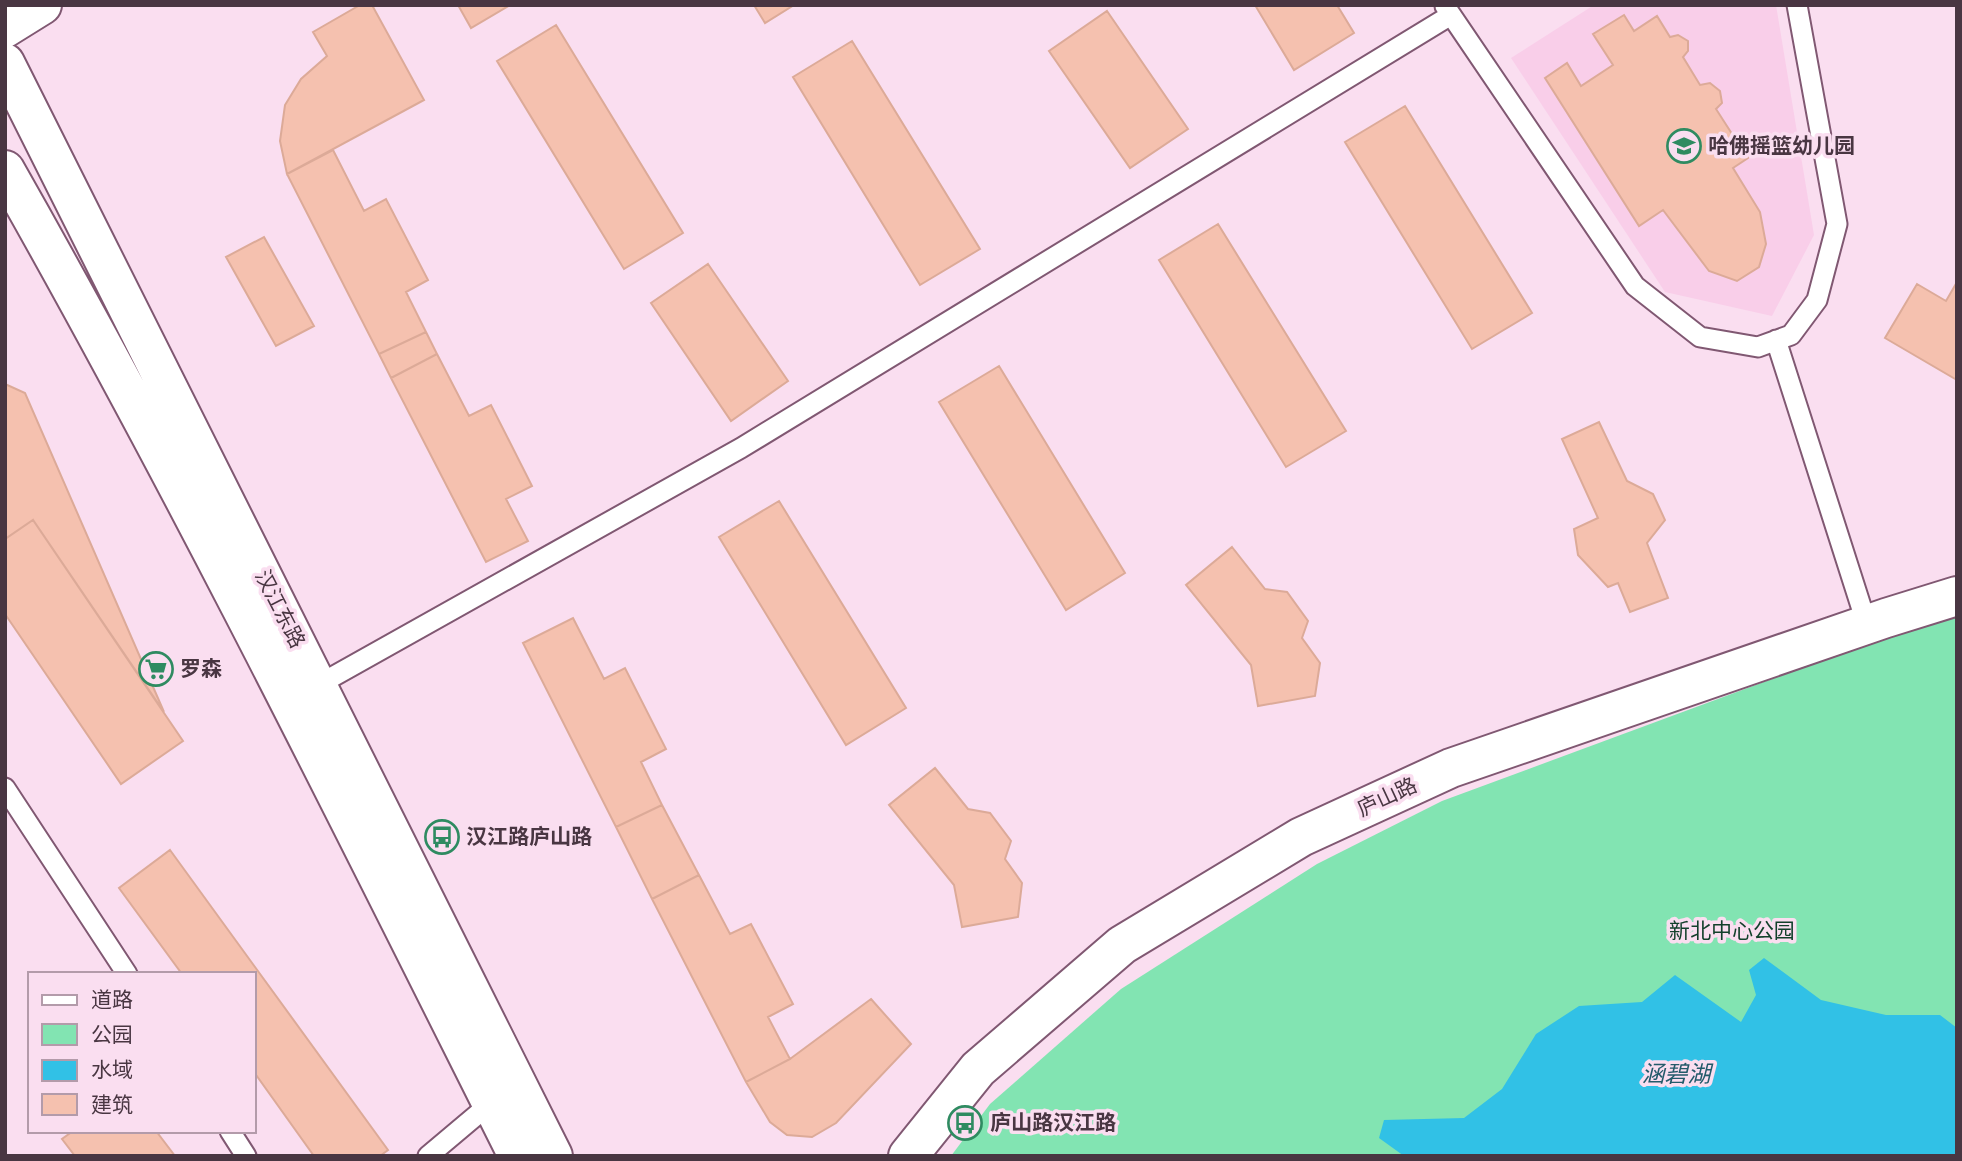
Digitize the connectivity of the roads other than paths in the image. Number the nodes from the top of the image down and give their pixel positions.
1 (42, 5) edge
2 (1797, 5) edge
3 (1448, 10) edge
4 (5, 28) edge
5 (5, 63) edge
6 (5, 170) edge
7 (1776, 340) junction
8 (1957, 596) edge
9 (1867, 625) junction
10 (318, 685) junction
11 (5, 788) edge
12 (126, 972) edge
13 (491, 1103) junction
14 (230, 1133) edge
15 (246, 1156) edge
16 (428, 1156) edge
17 (518, 1156) edge
18 (553, 1156) edge
19 (908, 1156) edge

1 - 4 main road
2 - 7 lane
3 - 7 lane
3 - 10 lane
5 - 10 main road, 汉江东路
6 - 13 main road, 汉江东路
7 - 9 lane
8 - 9 main road, 庐山路
9 - 19 main road, 庐山路
10 - 18 main road, 汉江东路
11 - 12 lane
13 - 16 lane
13 - 17 main road, 汉江东路
14 - 15 lane

